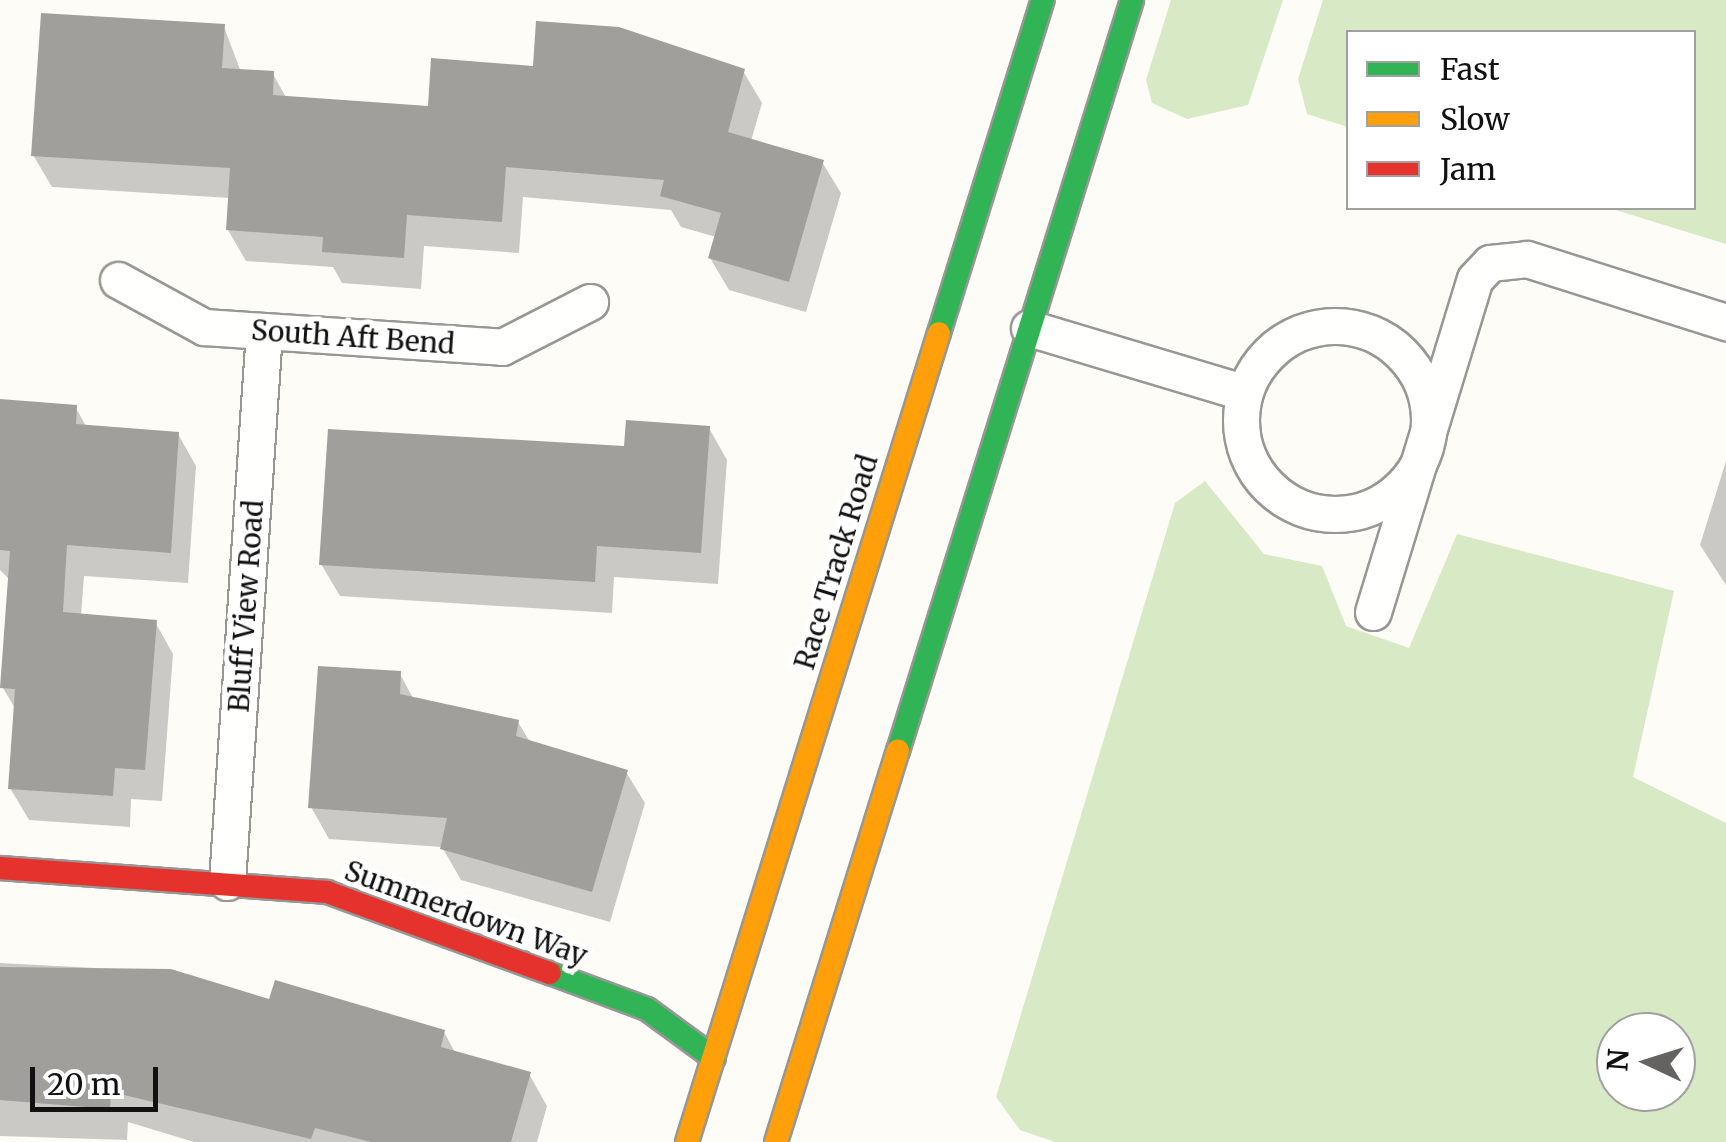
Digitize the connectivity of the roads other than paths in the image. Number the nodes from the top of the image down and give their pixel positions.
1 (1043, 0) edge
2 (1132, 0) edge
3 (118, 280) dead end
4 (590, 302) dead end
5 (947, 305) junction
6 (1001, 320) junction
7 (1726, 322) edge
8 (264, 331) junction
9 (1242, 392) junction
10 (1425, 448) junction
11 (1373, 612) dead end
12 (0, 868) edge
13 (228, 882) junction
14 (714, 1058) junction
15 (688, 1142) edge
16 (776, 1142) edge

1 - 5 main road, Race Track Road
2 - 6 main road
3 - 8 street, South Aft Bend
4 - 8 street, South Aft Bend
5 - 6 main road
5 - 14 main road, Race Track Road
6 - 9 street
6 - 16 main road
7 - 10 street
8 - 13 street, Bluff View Road
9 - 10 street
9 - 10 street
10 - 11 street
12 - 13 main road, Summerdown Way
13 - 14 main road, Summerdown Way
14 - 15 main road, Race Track Road

